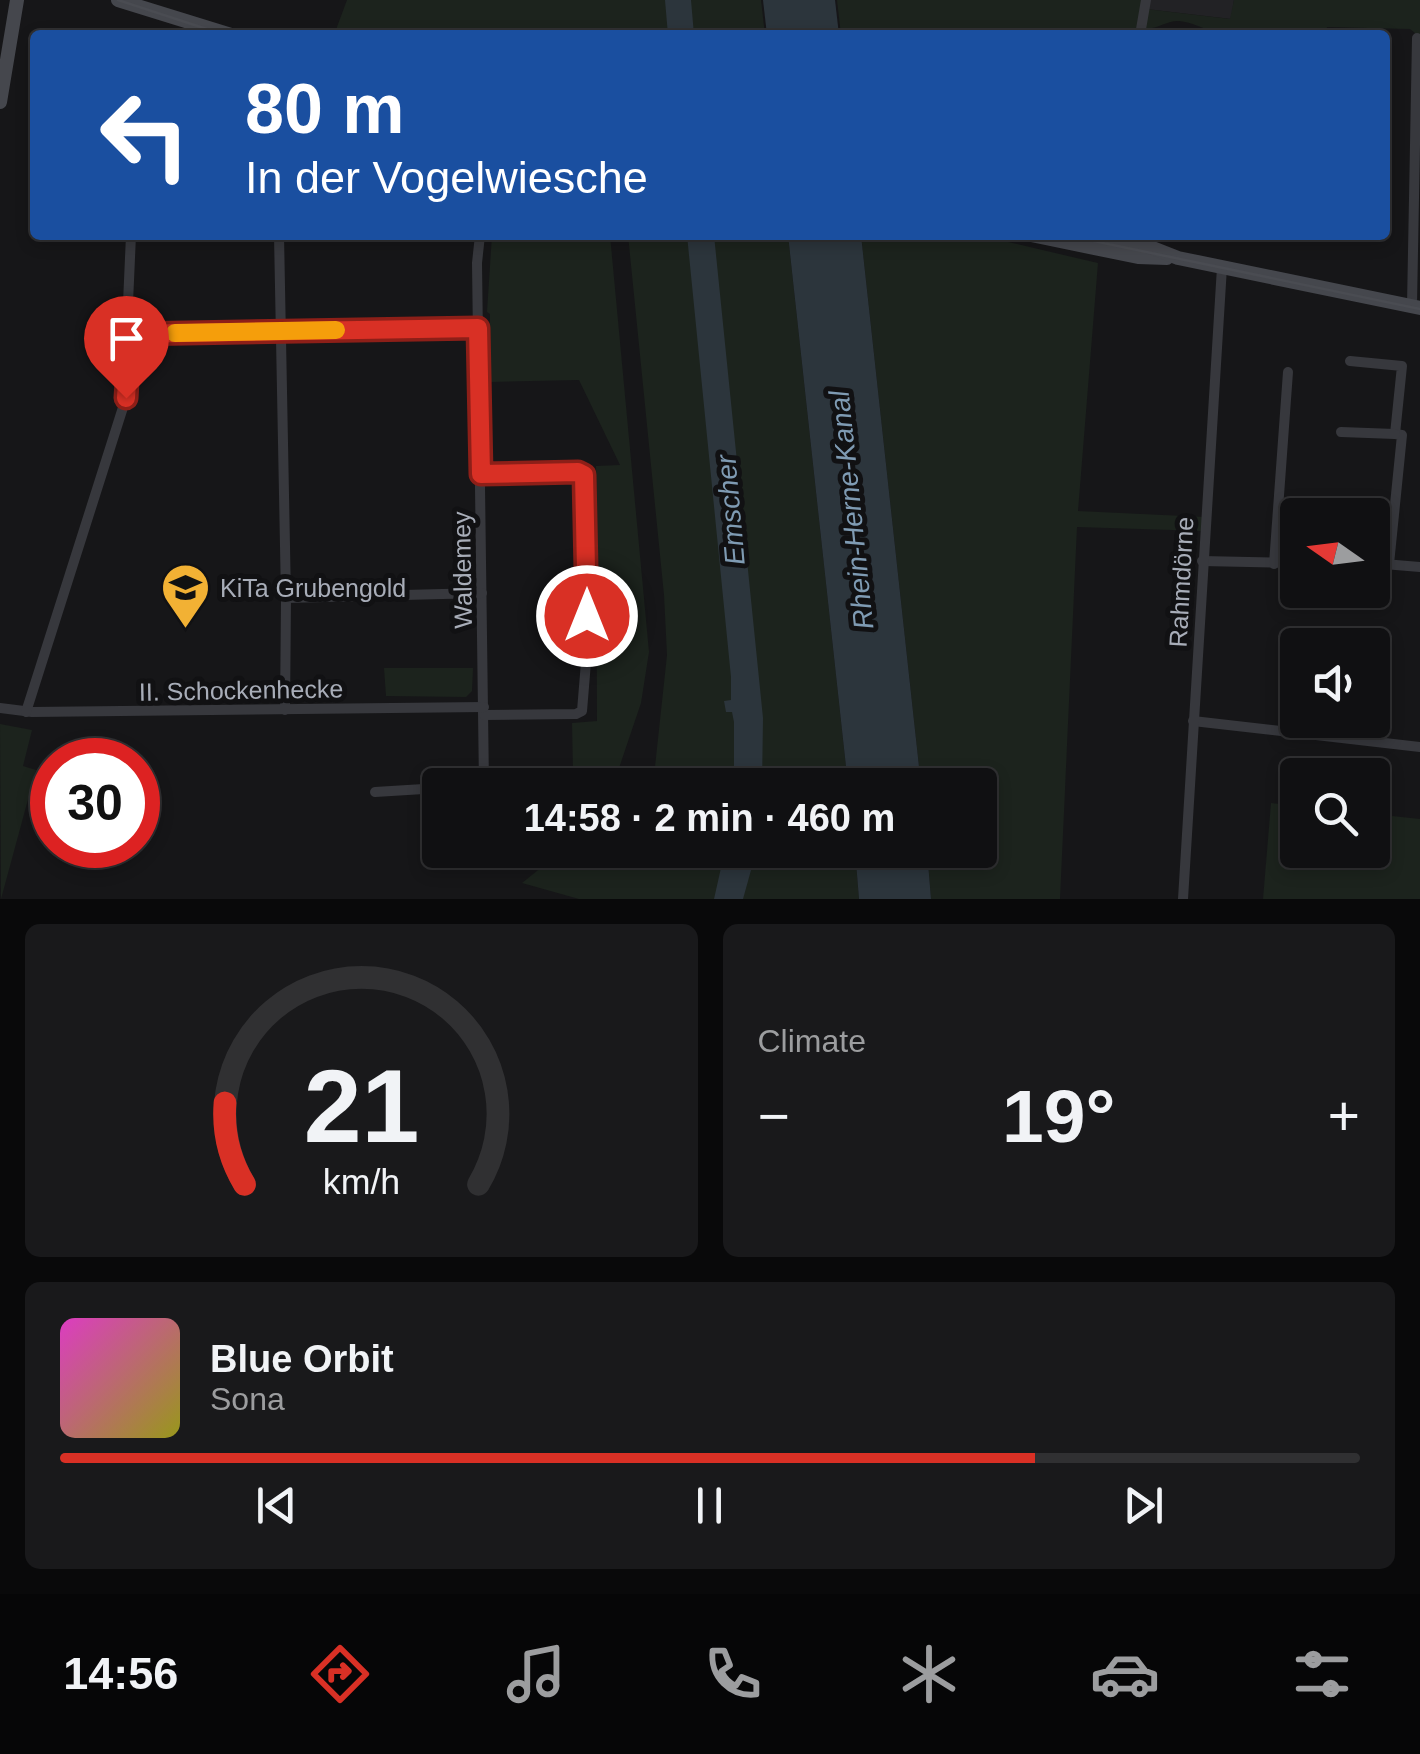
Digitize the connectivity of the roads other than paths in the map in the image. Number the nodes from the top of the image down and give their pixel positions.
1 (17, 0) edge
2 (118, 0) edge
3 (150, 0) edge
4 (1146, 0) edge
5 (197, 22) junction
6 (218, 30) edge
7 (1141, 30) edge
8 (1417, 38) dead end
9 (0, 100) edge
10 (131, 240) edge
11 (278, 240) edge
12 (479, 240) edge
13 (1124, 240) edge
14 (1093, 242) edge
15 (1178, 258) junction
16 (1222, 266) junction
17 (1417, 306) edge
18 (478, 328) junction
19 (280, 331) junction
20 (130, 334) junction
21 (1350, 361) dead end
22 (1288, 372) dead end
23 (1340, 432) dead end
24 (1395, 434) junction
25 (481, 474) junction
26 (1202, 561) junction
27 (1274, 564) junction
28 (1280, 564) edge
29 (1390, 564) joint
30 (1420, 567) edge
31 (482, 593) junction
32 (286, 598) junction
33 (0, 708) edge
34 (284, 710) junction
35 (484, 711) junction
36 (26, 712) junction
37 (1193, 720) junction
38 (1420, 747) edge
39 (484, 768) edge
40 (422, 789) edge
41 (374, 792) dead end
42 (1183, 899) edge

1 - 9 main road
2 - 5 main road
3 - 5 main road
4 - 7 street
5 - 6 main road
8 - 17 street
10 - 20 street
11 - 19 street
12 - 18 street, Waldemey
13 - 15 main road
14 - 15 main road
15 - 16 main road
16 - 17 main road
16 - 26 street, Rahmdörne
18 - 19 street
18 - 25 street, Waldemey
19 - 20 street
19 - 32 street
20 - 36 street
21 - 24 street
22 - 27 street
23 - 24 street
24 - 29 street
25 - 31 street, Waldemey
25 - 35 street, II. Schockenhecke
26 - 27 street
26 - 37 street, Rahmdörne
27 - 28 street
29 - 30 street
31 - 32 street
31 - 35 street, Waldemey
32 - 34 street
33 - 36 street, II. Schockenhecke
34 - 35 street, II. Schockenhecke
34 - 36 street, II. Schockenhecke
35 - 39 street, Waldemey
37 - 38 street
37 - 42 street, Rahmdörne
40 - 41 street

